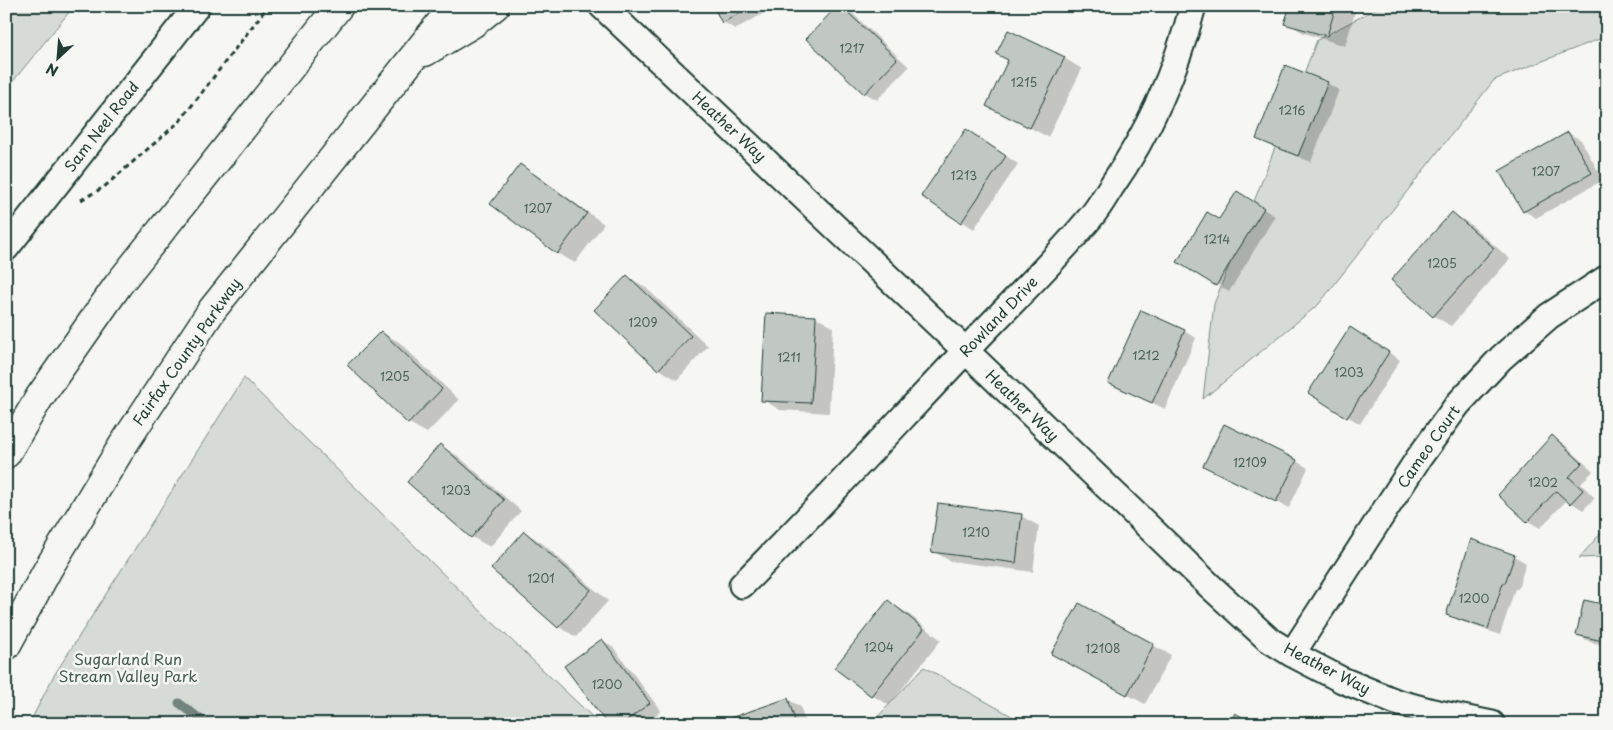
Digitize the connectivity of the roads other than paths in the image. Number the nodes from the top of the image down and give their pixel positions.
1 (197, 6) edge
2 (339, 6) edge
3 (454, 6) edge
4 (495, 6) edge
5 (602, 6) edge
6 (1194, 6) edge
7 (412, 58) junction
8 (6, 248) edge
9 (1607, 278) edge
10 (966, 351) junction
11 (6, 454) edge
12 (742, 585) dead end
13 (6, 646) edge
14 (1292, 654) junction
15 (1492, 724) edge

1 - 8 street, Sam Neel Road
2 - 11 highway
3 - 7 highway, Fairfax County Parkway
4 - 7 highway
5 - 10 street, Heather Way
6 - 10 street, Rowland Drive
7 - 13 highway, Fairfax County Parkway
9 - 14 street, Cameo Court
10 - 12 street, Rowland Drive
10 - 14 street, Heather Way
14 - 15 street, Heather Way

